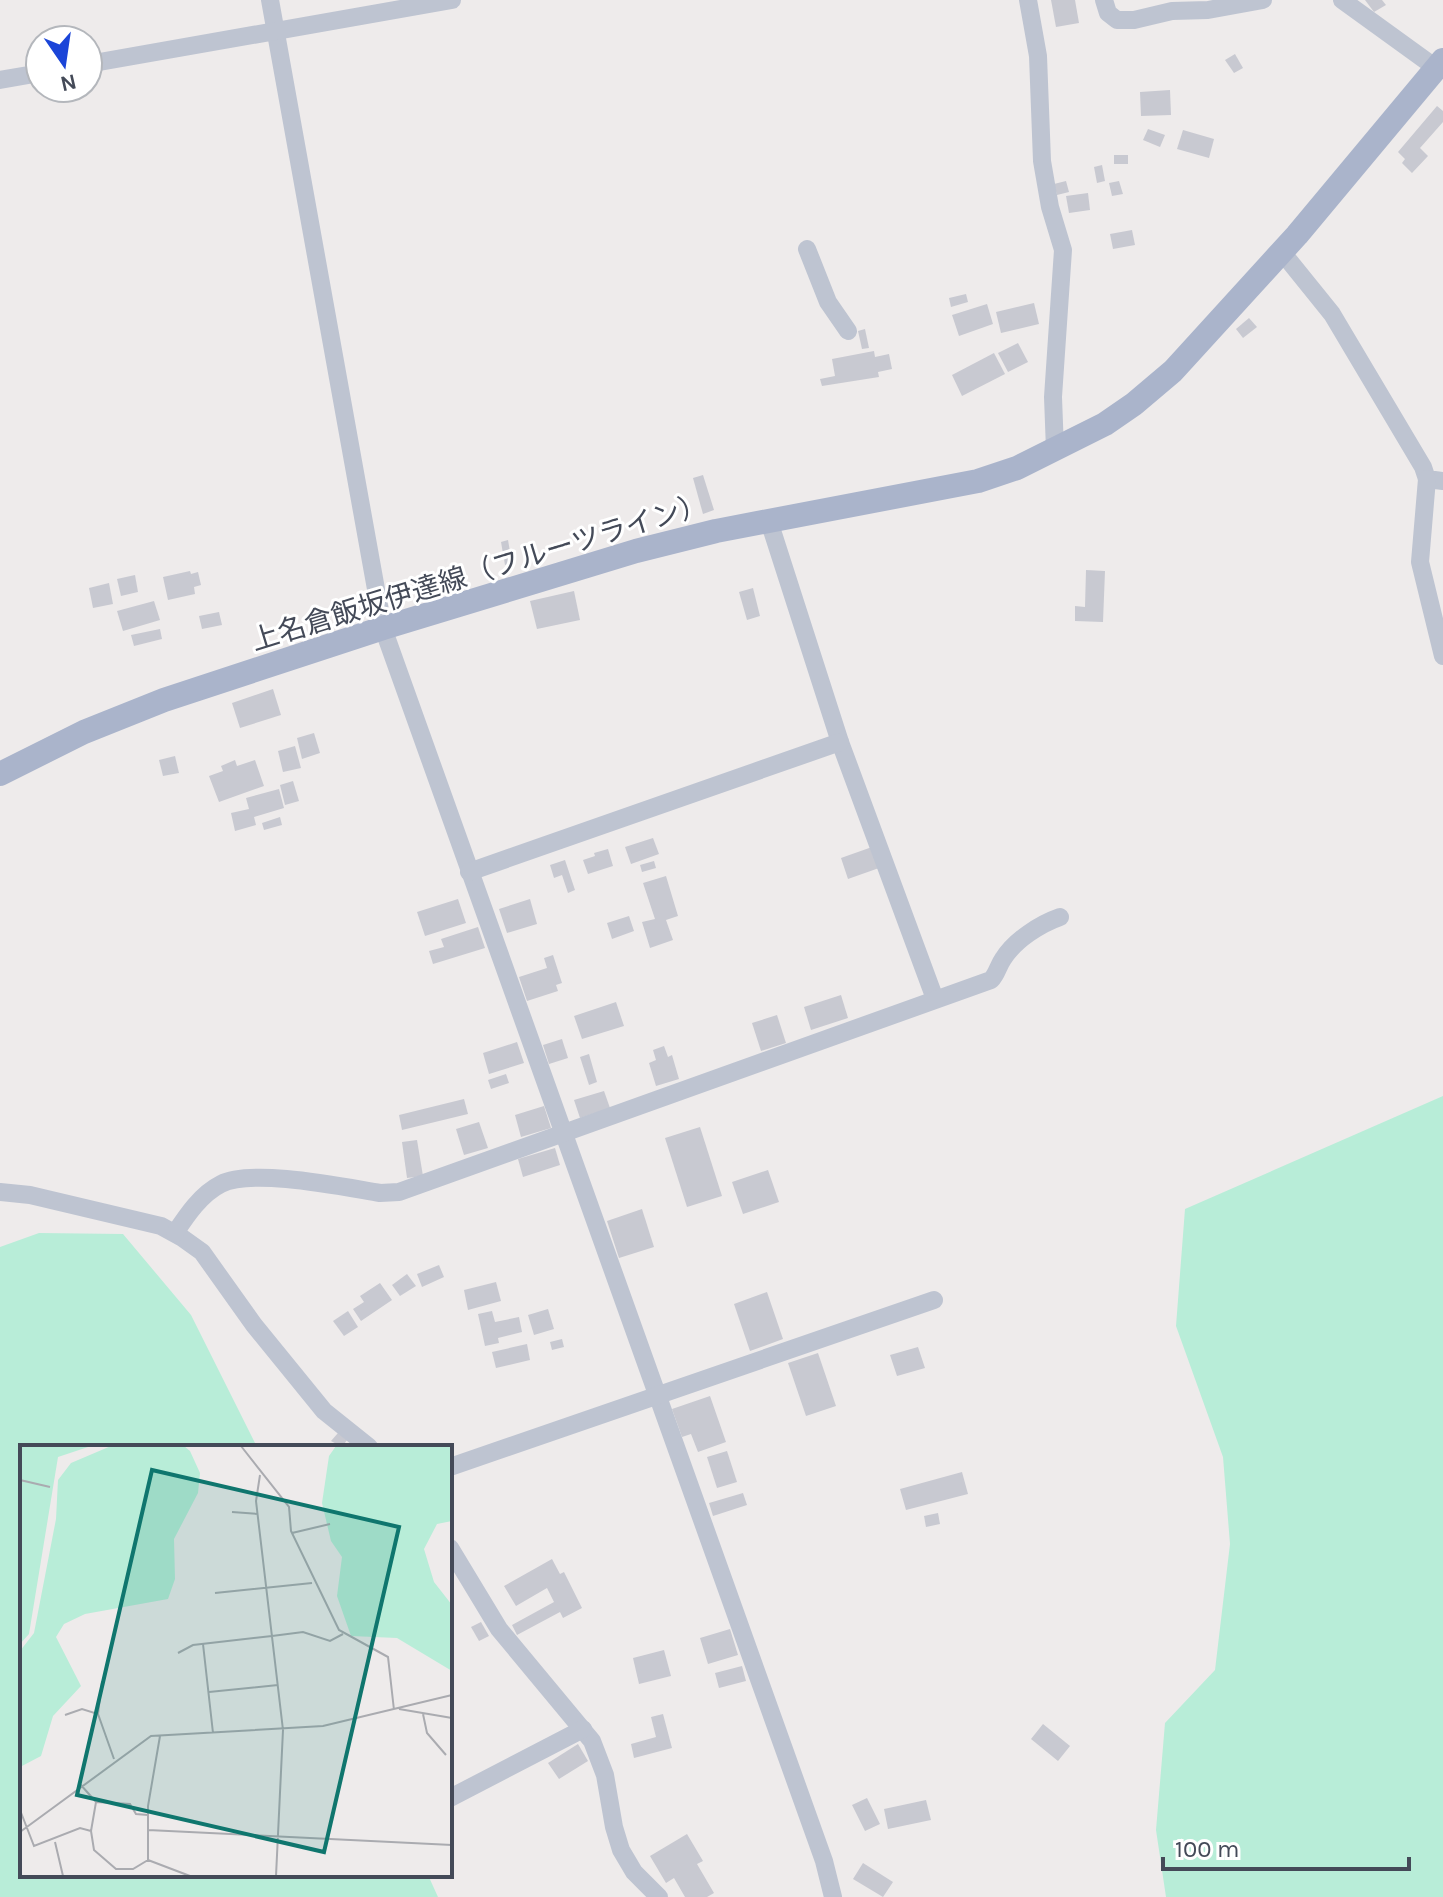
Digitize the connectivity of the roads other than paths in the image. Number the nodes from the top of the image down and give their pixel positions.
1 (270, 0) edge
2 (452, 0) edge
3 (1028, 0) edge
4 (1104, 0) edge
5 (1263, 0) edge
6 (1342, 0) edge
7 (275, 31) junction
8 (104, 61) edge
9 (1440, 64) edge
10 (24, 76) edge
11 (0, 80) edge
12 (807, 249) dead end
13 (1282, 252) junction
14 (848, 331) dead end
15 (1055, 450) junction
16 (1435, 480) edge
17 (769, 521) junction
18 (383, 628) junction
19 (1443, 656) edge
20 (840, 742) junction
21 (0, 774) edge
22 (469, 872) junction
23 (1060, 917) dead end
24 (935, 999) junction
25 (563, 1134) junction
26 (0, 1192) edge
27 (175, 1233) junction
28 (934, 1300) dead end
29 (656, 1395) junction
30 (366, 1445) edge
31 (452, 1466) edge
32 (452, 1551) edge
33 (583, 1729) junction
34 (452, 1797) edge
35 (659, 1897) edge
36 (833, 1897) edge

1 - 7 street
2 - 7 street
3 - 15 street
4 - 5 street
6 - 9 street
7 - 8 street
7 - 18 street
9 - 13 main road, 上名倉飯坂伊達線（フルーツライン）
10 - 11 street
12 - 14 street
13 - 15 main road, 上名倉飯坂伊達線（フルーツライン）
13 - 16 street
15 - 17 main road, 上名倉飯坂伊達線（フルーツライン）
16 - 19 street
17 - 18 main road, 上名倉飯坂伊達線（フルーツライン）
17 - 20 street
18 - 21 main road, 上名倉飯坂伊達線（フルーツライン）
18 - 22 street
20 - 22 street
20 - 24 street
22 - 25 street
23 - 24 street
24 - 25 street
25 - 27 street
25 - 29 street
26 - 27 street
27 - 30 street
28 - 29 street
29 - 31 street
29 - 36 street
32 - 33 street
33 - 34 street
33 - 35 street

